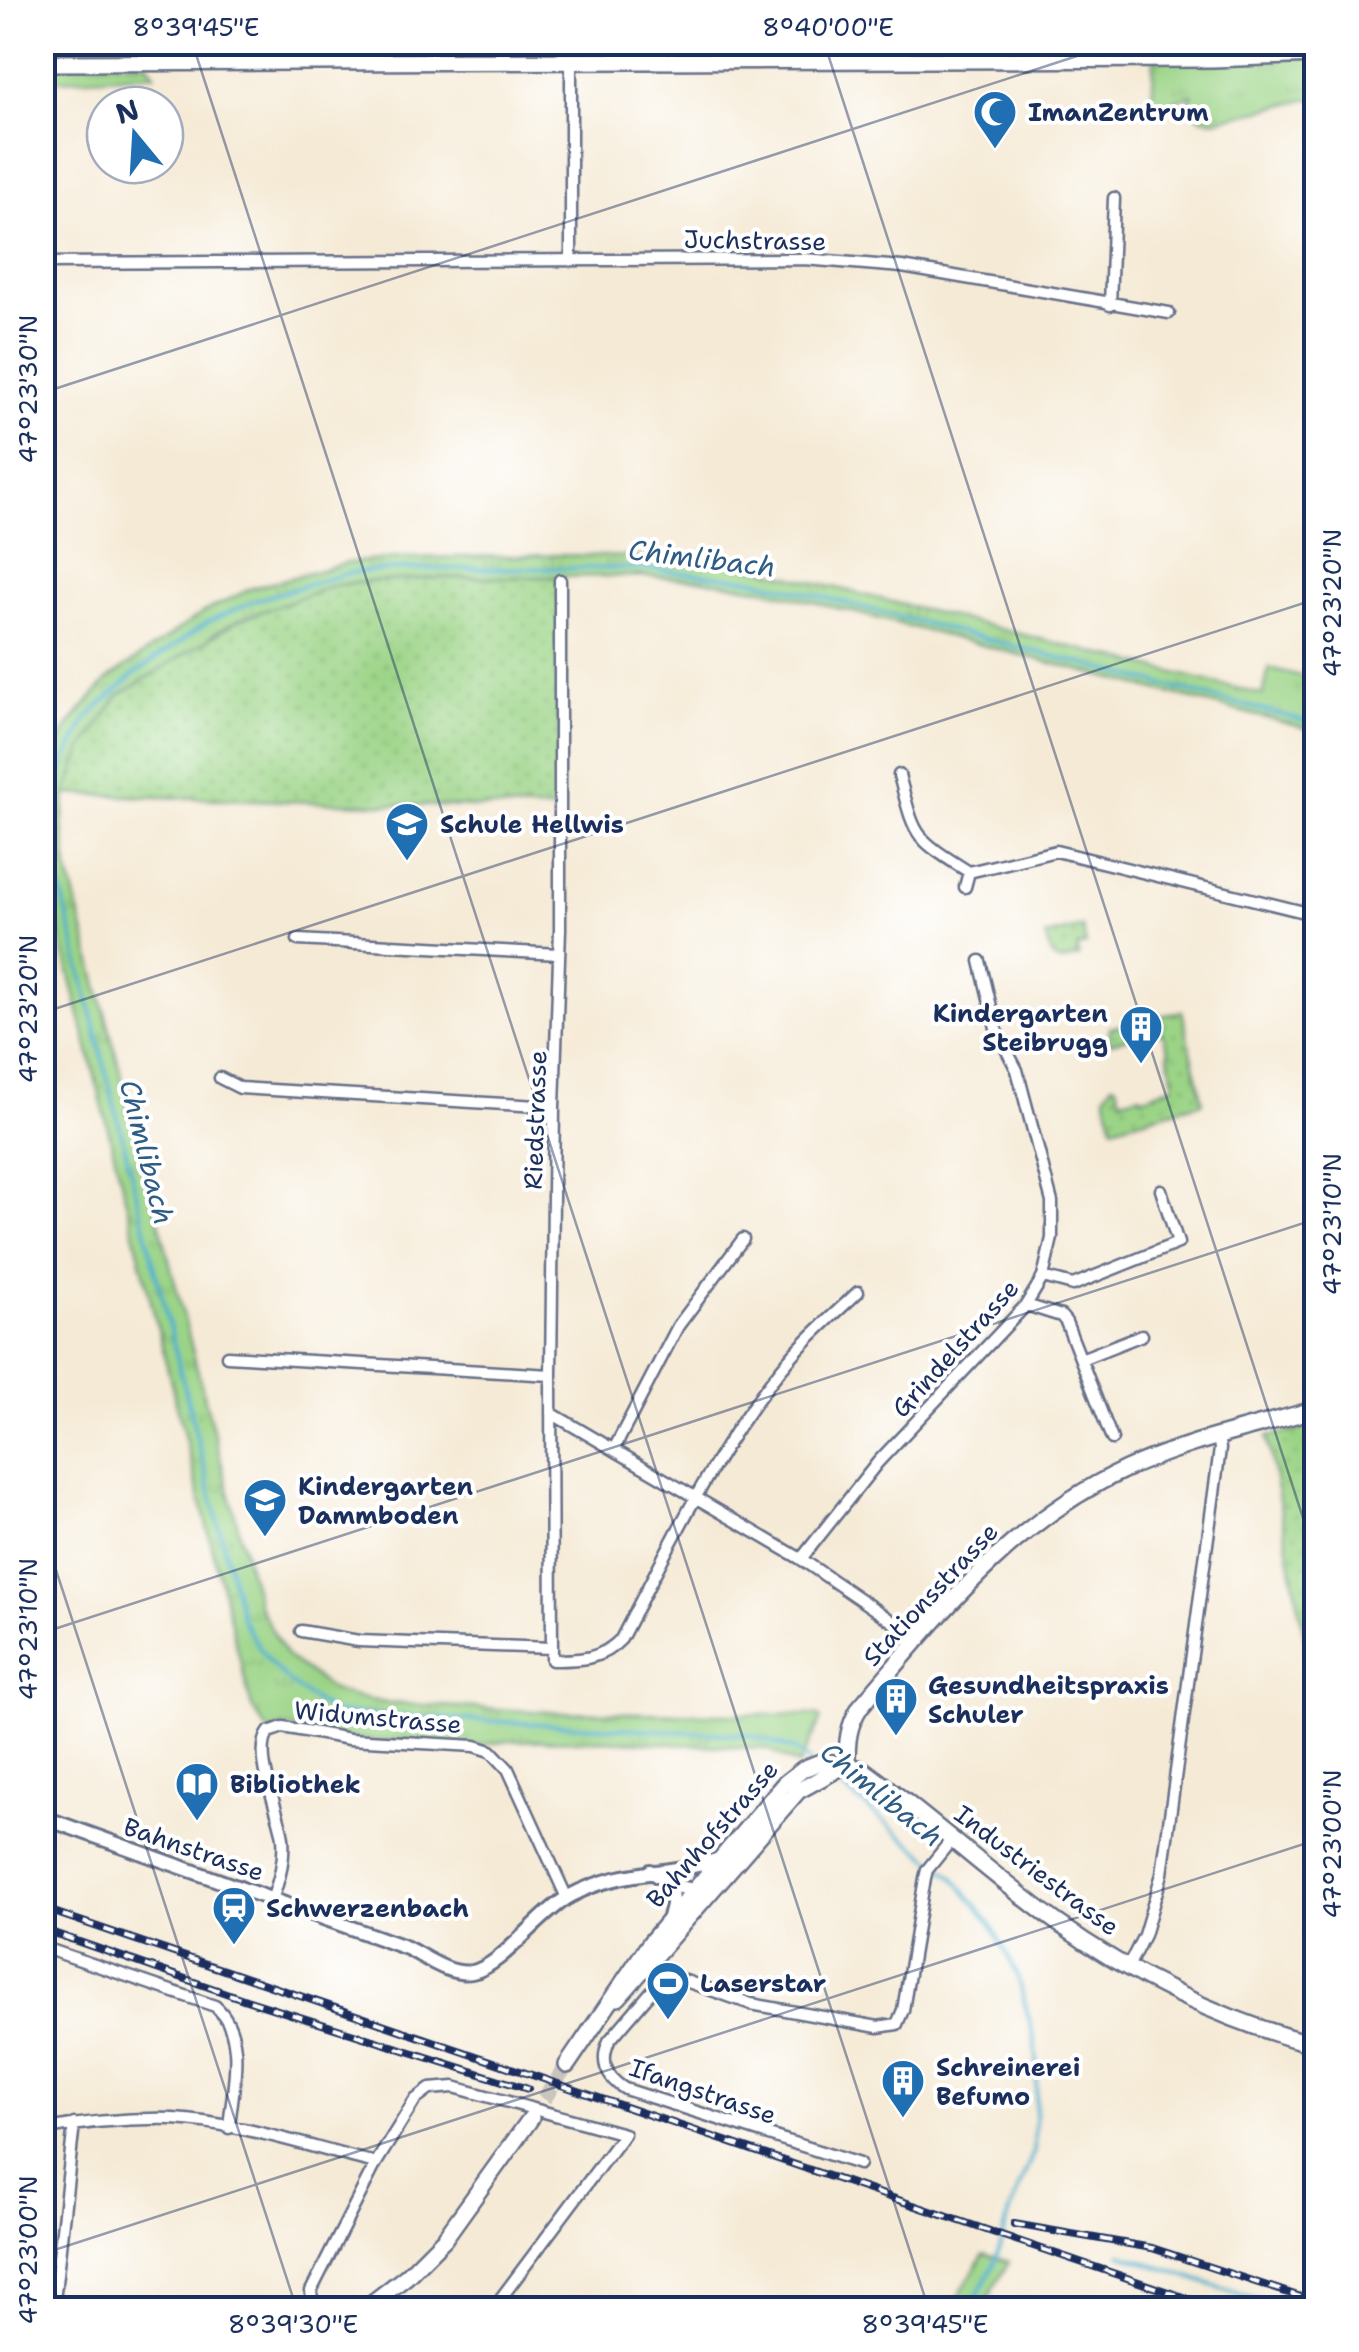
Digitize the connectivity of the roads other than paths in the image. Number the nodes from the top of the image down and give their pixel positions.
1 (1316, 55) edge
2 (571, 61) junction
3 (42, 63) edge
4 (1114, 198) dead end
5 (571, 261) junction
6 (42, 263) edge
7 (1110, 305) junction
8 (1168, 313) dead end
9 (560, 580) dead end
10 (899, 774) dead end
11 (969, 872) junction
12 (965, 887) dead end
13 (1316, 914) edge
14 (298, 940) dead end
15 (559, 954) junction
16 (980, 961) dead end
17 (220, 1078) dead end
18 (554, 1107) junction
19 (1161, 1190) dead end
20 (743, 1240) dead end
21 (1042, 1278) junction
22 (858, 1292) dead end
23 (1026, 1305) junction
24 (1142, 1335) dead end
25 (228, 1356) dead end
26 (1080, 1359) junction
27 (551, 1375) junction
28 (1316, 1410) edge
29 (551, 1412) junction
30 (1218, 1436) junction
31 (1112, 1439) dead end
32 (614, 1448) junction
33 (694, 1498) junction
34 (801, 1559) junction
35 (301, 1631) dead end
36 (918, 1639) junction
37 (552, 1654) junction
38 (835, 1766) junction
39 (809, 1774) junction
40 (42, 1817) edge
41 (947, 1845) junction
42 (720, 1859) junction
43 (676, 1868) junction
44 (650, 1871) junction
45 (671, 1885) junction
46 (701, 1897) junction
47 (567, 1898) junction
48 (272, 1900) junction
49 (668, 1921) junction
50 (42, 1947) edge
51 (1128, 1967) junction
52 (610, 2005) junction
53 (1316, 2045) edge
54 (567, 2064) tunnel mouth
55 (531, 2118) tunnel mouth
56 (74, 2124) junction
57 (229, 2128) junction
58 (42, 2130) edge
59 (376, 2163) junction
60 (859, 2164) dead end
61 (53, 2310) edge
62 (313, 2310) edge
63 (363, 2310) edge
64 (492, 2310) edge

1 - 2 main road
2 - 3 main road
2 - 5 street
4 - 7 street
5 - 6 street, Juchstrasse
5 - 7 street, Juchstrasse
7 - 8 street, Juchstrasse
9 - 15 street, Riedstrasse
10 - 11 street
11 - 12 street
11 - 13 street
14 - 15 street
15 - 18 street, Riedstrasse
16 - 21 street, Grindelstrasse
17 - 18 street
18 - 27 street, Riedstrasse
19 - 21 street
20 - 32 street
21 - 23 street, Grindelstrasse
22 - 33 street
23 - 26 street
23 - 34 street, Grindelstrasse
24 - 26 street
25 - 27 street
26 - 31 street
27 - 29 street, Riedstrasse
28 - 30 main road, Stationsstrasse
29 - 32 street
29 - 37 street, Riedstrasse
30 - 36 main road, Stationsstrasse
30 - 51 street
32 - 33 street
33 - 34 street
33 - 37 street
34 - 36 street
35 - 37 street
36 - 38 main road, Stationsstrasse
38 - 39 main road, Bahnhofstrasse
38 - 41 main road, Industriestrasse
39 - 42 main road, Bahnhofstrasse
39 - 46 main road, Bahnhofstrasse
40 - 48 street, Bahnstrasse
41 - 51 main road, Industriestrasse
41 - 60 street, Ifangstrasse
42 - 43 street, Bahnstrasse
42 - 46 main road, Bahnhofstrasse
43 - 44 street, Bahnstrasse
43 - 46 street
44 - 45 street
44 - 47 street, Bahnstrasse
45 - 46 street
45 - 49 street
46 - 49 main road, Bahnhofstrasse
46 - 52 main road, Bahnhofstrasse
47 - 48 street, Bahnstrasse
47 - 48 street, Widumstrasse
49 - 52 main road, Bahnhofstrasse
50 - 57 street
51 - 53 main road, Industriestrasse
52 - 54 main road, Bahnhofstrasse
55 - 63 main road
56 - 57 street
56 - 58 street
56 - 61 street
57 - 59 street
59 - 62 street
59 - 64 street

